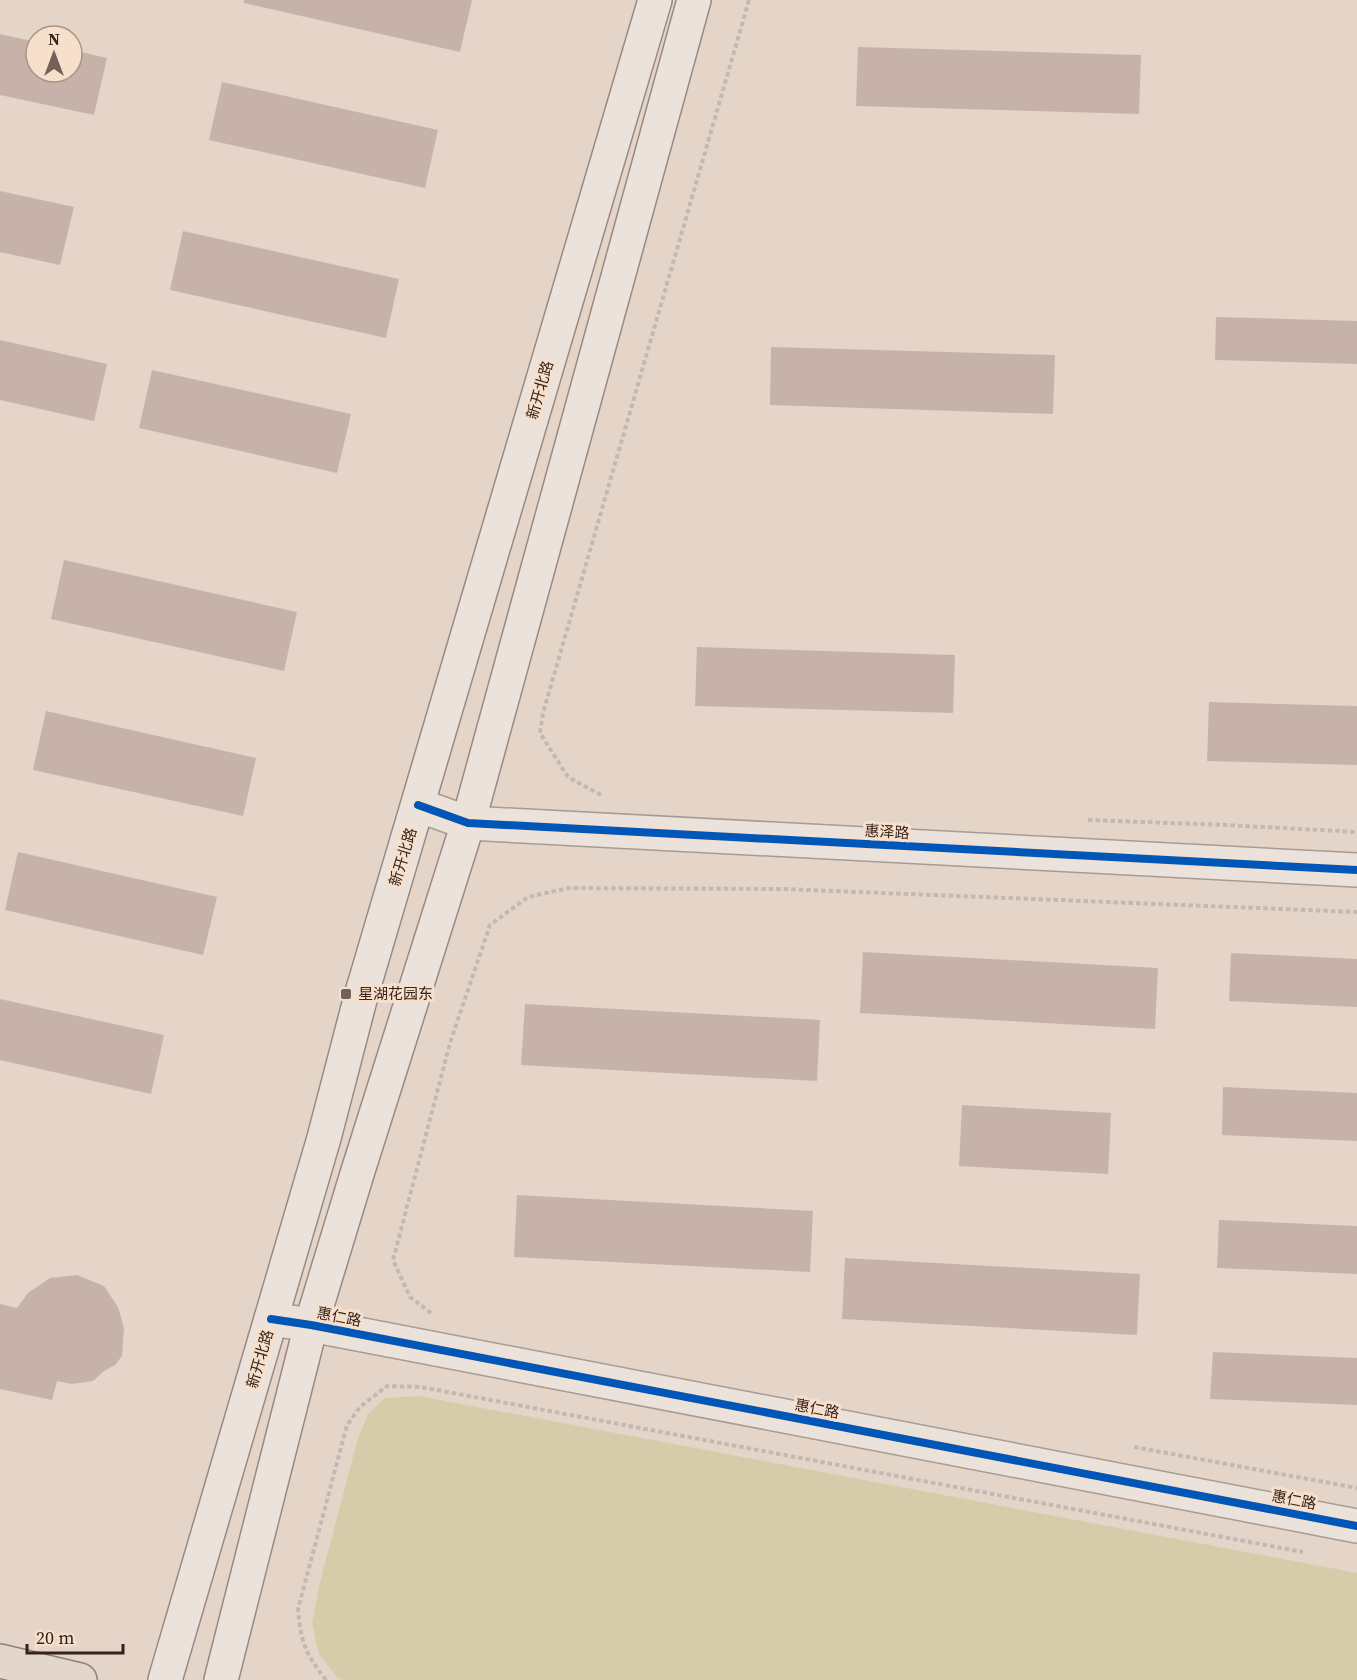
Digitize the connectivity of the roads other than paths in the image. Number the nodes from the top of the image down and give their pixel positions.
1 (655, 0) edge
2 (694, 0) edge
3 (418, 805) junction
4 (468, 823) junction
5 (1357, 870) edge
6 (271, 1320) junction
7 (311, 1325) junction
8 (1357, 1526) edge
9 (0, 1660) edge
10 (80, 1680) edge
11 (165, 1680) edge
12 (221, 1680) edge

1 - 3 main road, 新开北路
2 - 4 main road
3 - 4 main road, 惠泽路
3 - 6 main road, 新开北路
4 - 5 main road, 惠泽路
4 - 7 main road
6 - 7 main road, 惠仁路
6 - 11 main road, 新开北路
7 - 8 main road, 惠仁路
7 - 12 main road
9 - 10 main road

